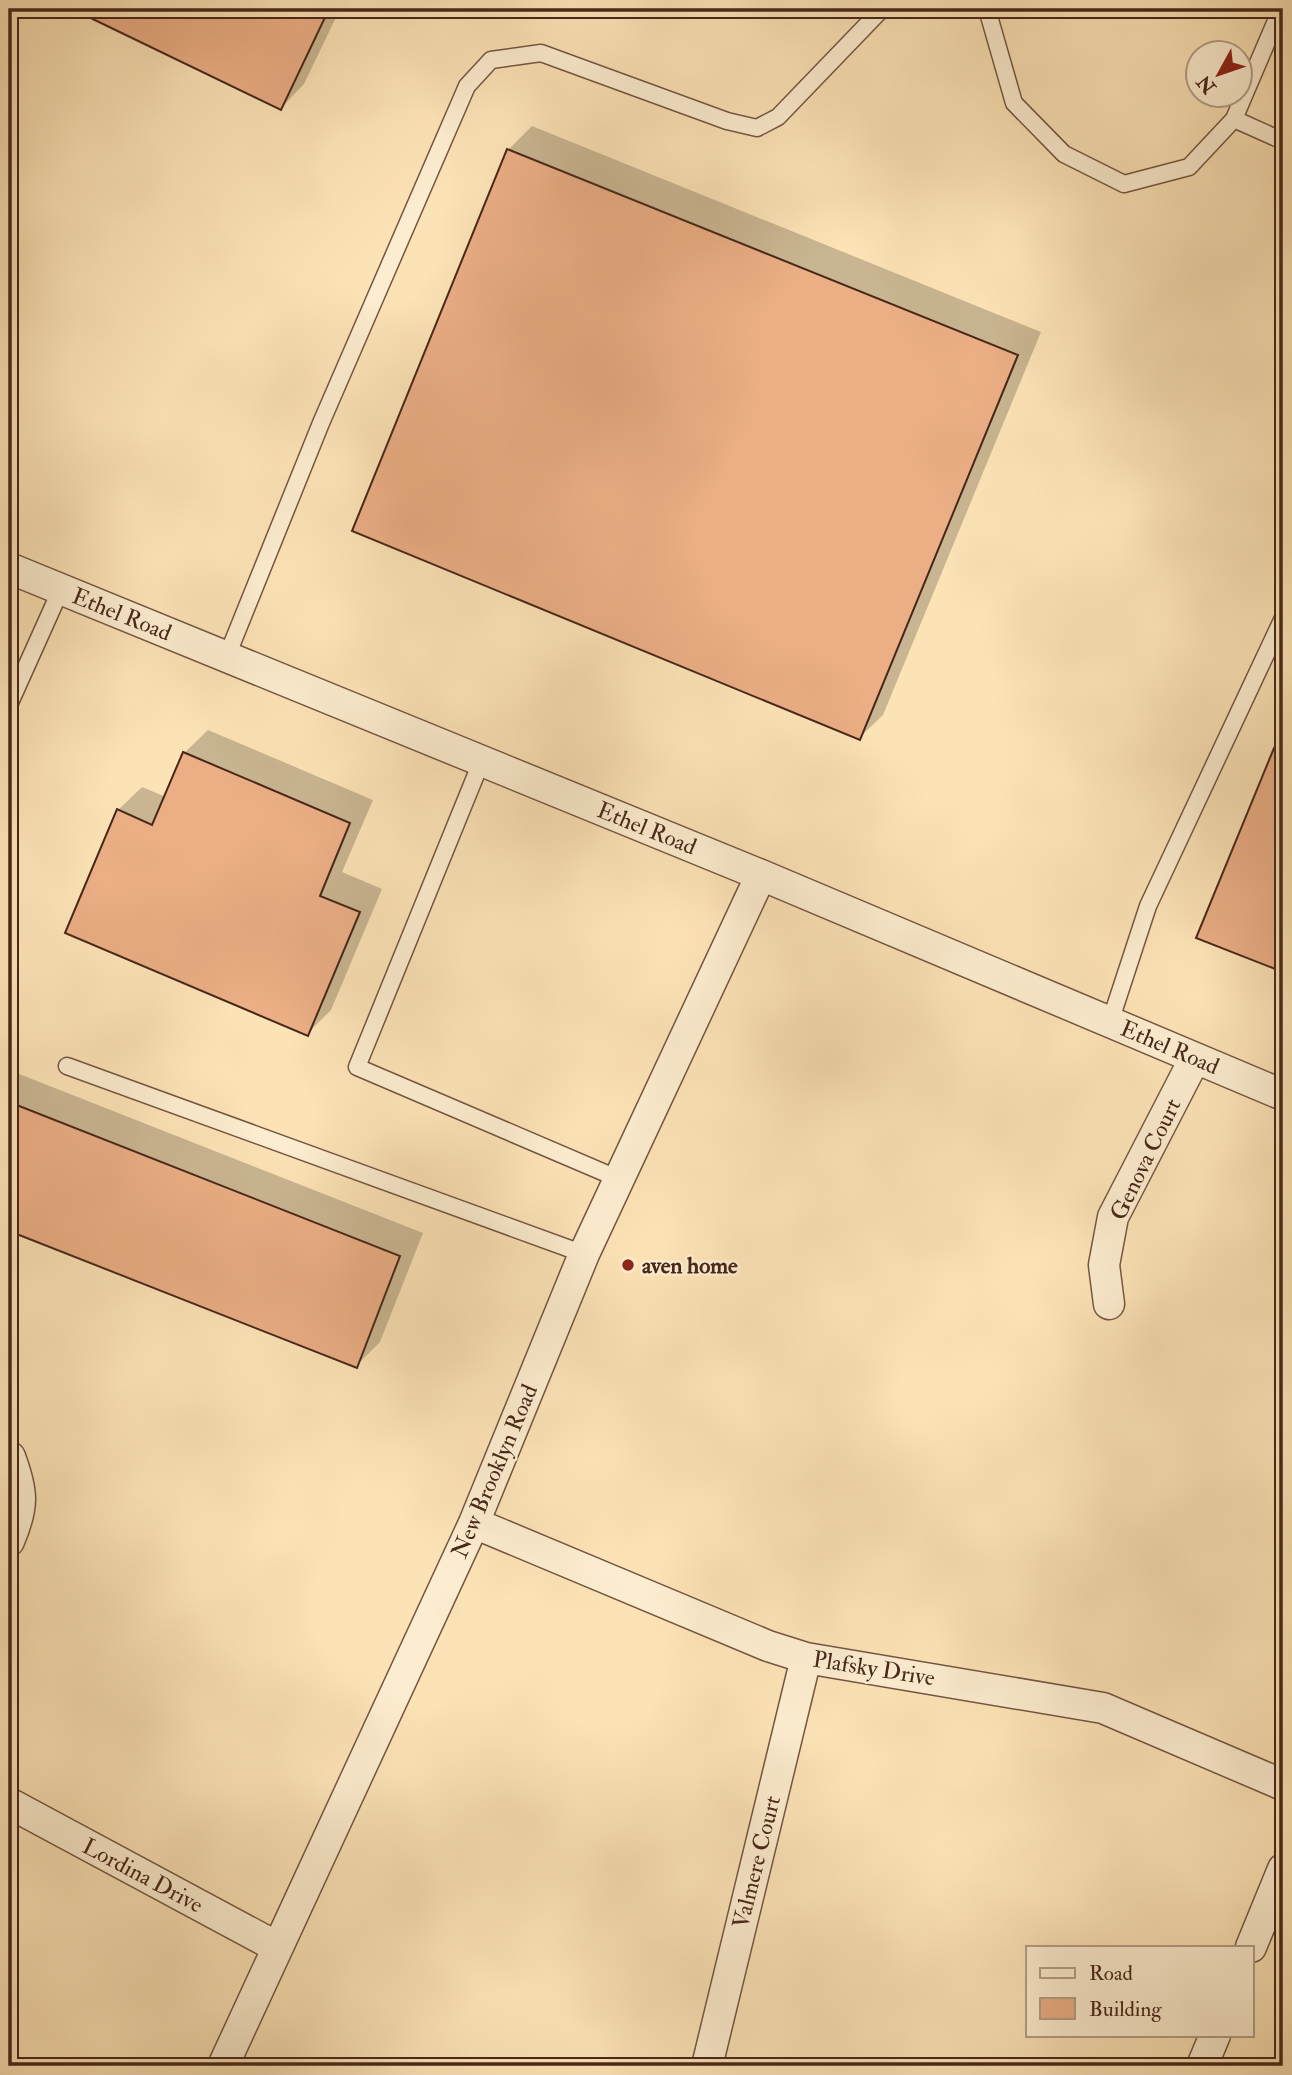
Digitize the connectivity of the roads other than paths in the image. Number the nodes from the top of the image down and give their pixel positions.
1 (883, 9) edge
2 (990, 9) edge
3 (1281, 9) edge
4 (1234, 119) junction
5 (1283, 141) edge
6 (9, 568) edge
7 (61, 589) junction
8 (1283, 618) edge
9 (227, 656) junction
10 (9, 705) edge
11 (482, 760) junction
12 (761, 875) junction
13 (1110, 1022) junction
14 (1195, 1058) junction
15 (67, 1066) dead end
16 (1283, 1095) edge
17 (619, 1179) junction
18 (584, 1254) junction
19 (1109, 1304) dead end
20 (10, 1457) edge
21 (474, 1523) junction
22 (9, 1541) edge
23 (806, 1658) junction
24 (1283, 1785) edge
25 (9, 1803) edge
26 (1283, 1869) edge
27 (1251, 1946) edge
28 (277, 1947) junction
29 (1215, 2036) edge
30 (223, 2066) edge
31 (707, 2066) edge
32 (1202, 2066) edge

1 - 9 lane
2 - 4 lane
3 - 4 lane
4 - 5 lane
6 - 7 street, Ethel Road
7 - 9 street, Ethel Road
7 - 10 lane
8 - 13 lane
9 - 11 street, Ethel Road
11 - 12 street, Ethel Road
11 - 17 lane
12 - 13 street, Ethel Road
12 - 17 street, New Brooklyn Road
13 - 14 street, Ethel Road
14 - 16 street, Ethel Road
14 - 19 street, Genova Court
15 - 18 lane
17 - 18 street, New Brooklyn Road
18 - 21 street, New Brooklyn Road
20 - 22 street
21 - 23 street, Plafsky Drive
21 - 28 street, New Brooklyn Road
23 - 24 street, Plafsky Drive
23 - 31 street, Valmere Court
25 - 28 street, Lordina Drive
26 - 27 street
28 - 30 street, New Brooklyn Road
29 - 32 street

